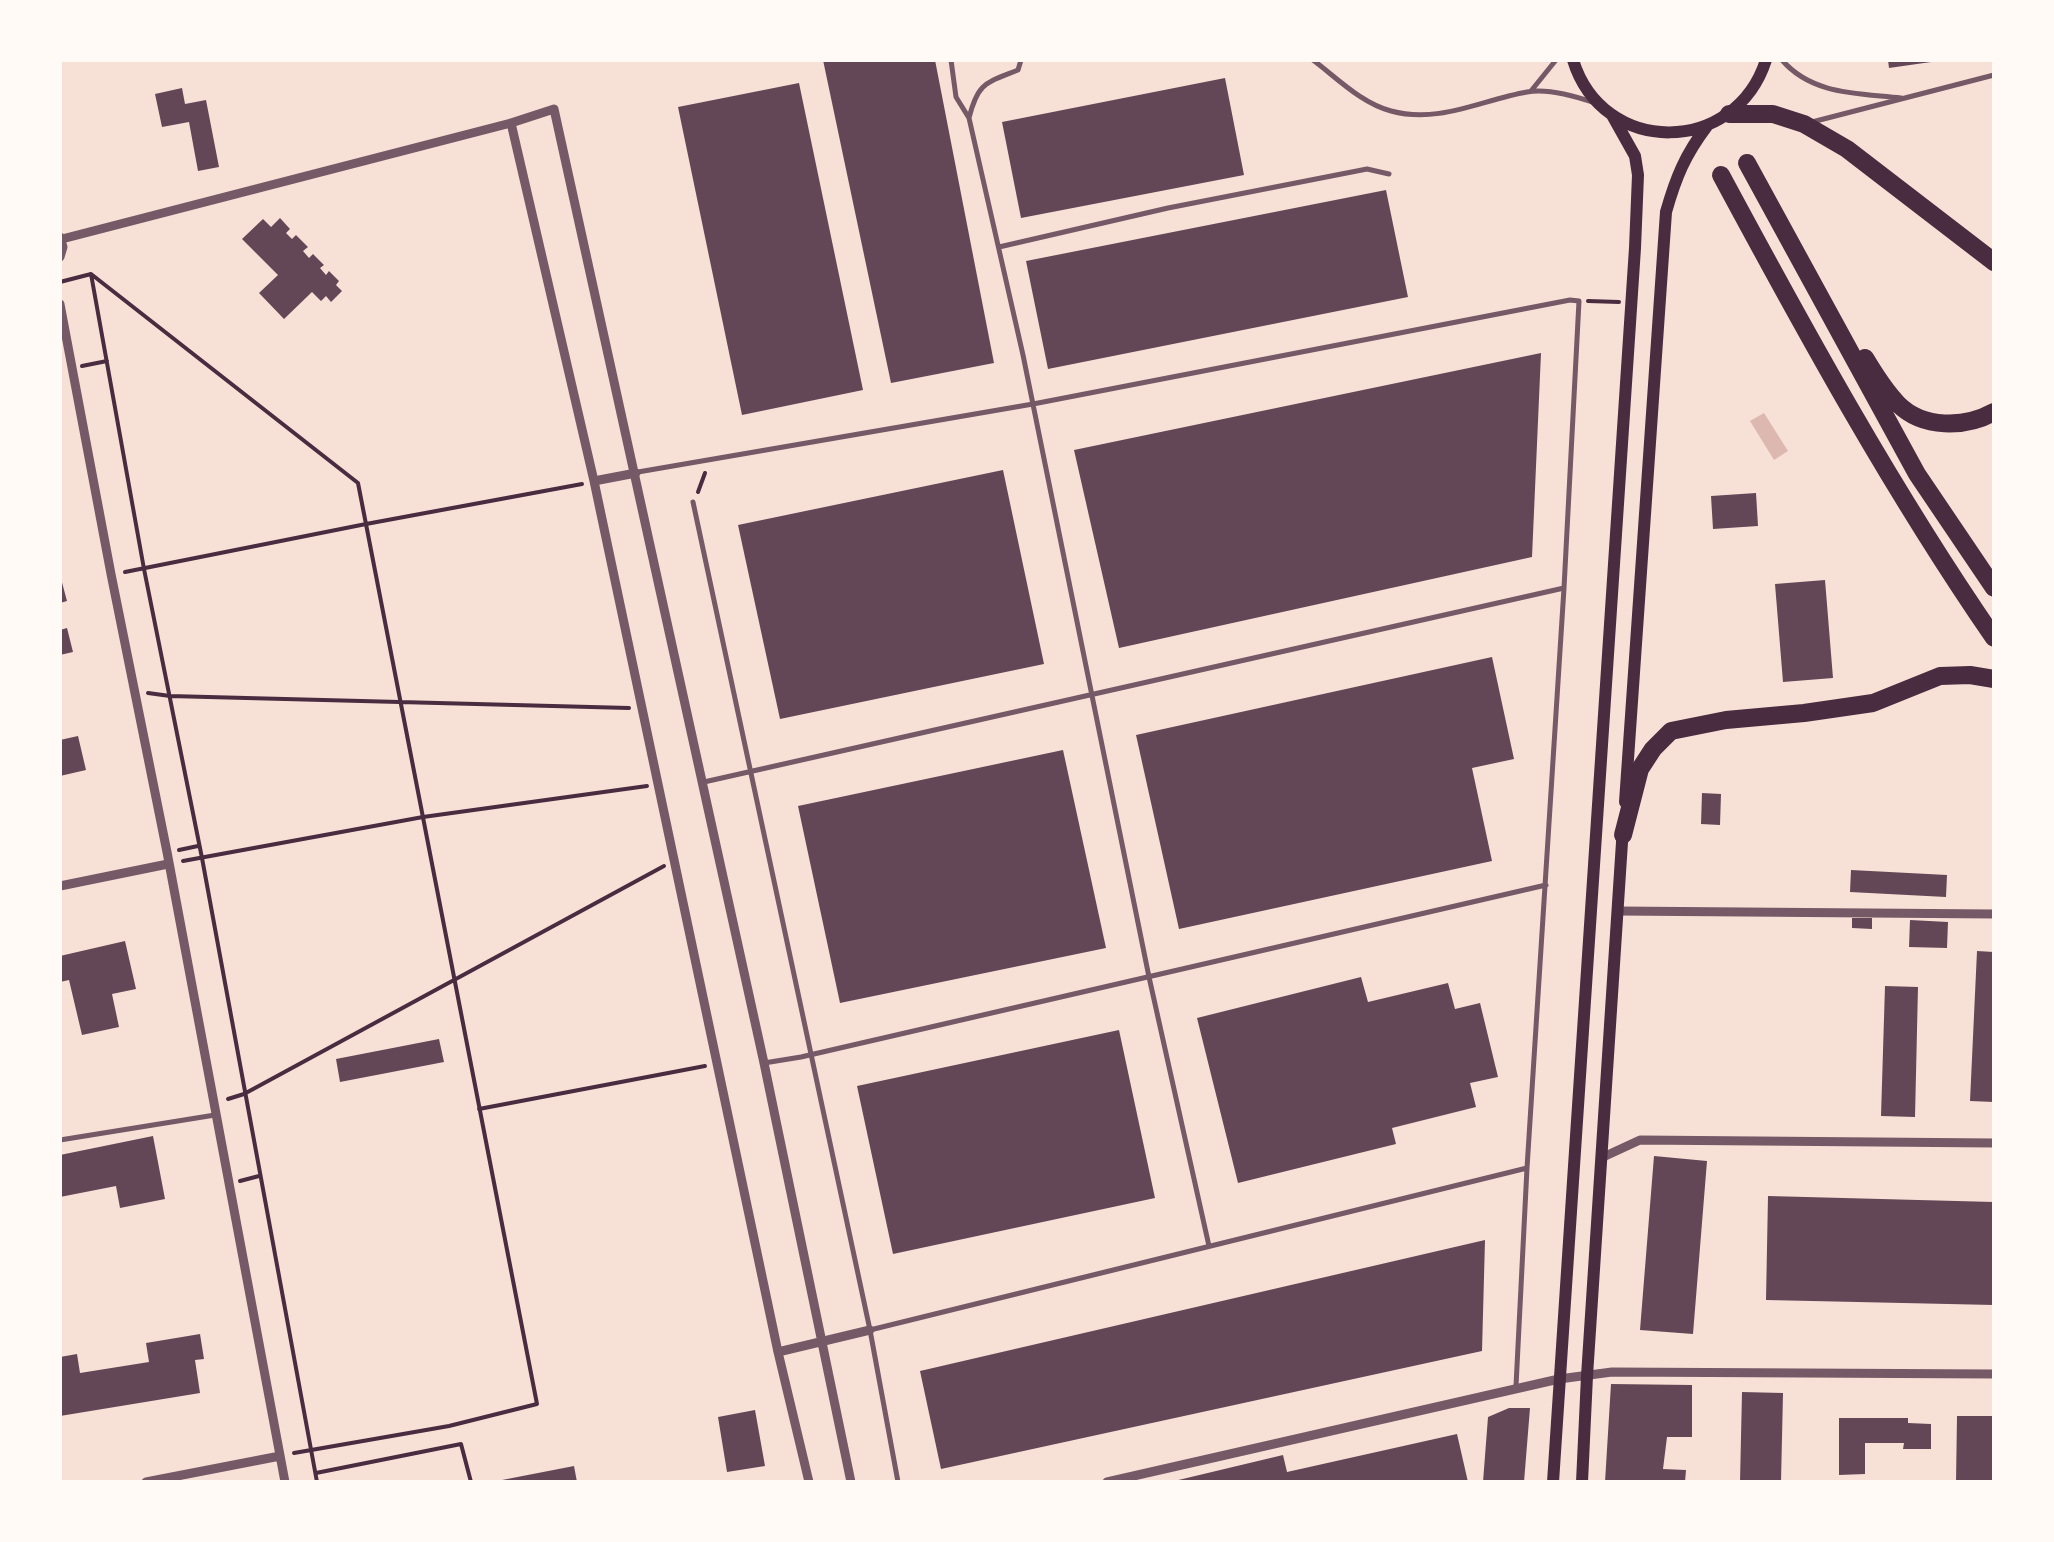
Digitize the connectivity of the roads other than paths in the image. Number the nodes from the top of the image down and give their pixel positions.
1 (951, 60) edge
2 (1022, 60) edge
3 (1314, 60) edge
4 (1556, 60) edge
5 (1573, 60) edge
6 (1766, 60) edge
7 (1782, 60) edge
8 (1994, 75) edge
9 (1531, 91) junction
10 (1904, 98) junction
11 (1600, 105) junction
12 (1729, 114) junction
13 (1612, 115) junction
14 (969, 118) junction
15 (511, 122) junction
16 (1804, 124) junction
17 (1707, 126) junction
18 (1747, 163) dead end
19 (1389, 174) dead end
20 (1721, 175) dead end
21 (61, 238) edge
22 (998, 248) junction
23 (60, 257) edge
24 (1994, 262) edge
25 (1816, 292) junction
26 (60, 304) edge
27 (1034, 404) junction
28 (1994, 412) edge
29 (636, 473) junction
30 (594, 482) junction
31 (694, 502) road end
32 (1564, 588) junction
33 (1994, 588) edge
34 (1994, 638) edge
35 (1994, 679) edge
36 (1090, 695) junction
37 (751, 772) junction
38 (703, 782) junction
39 (1623, 835) junction
40 (168, 864) junction
41 (60, 886) edge
42 (1546, 886) junction
43 (1618, 911) junction
44 (1994, 914) edge
45 (1149, 977) junction
46 (811, 1055) junction
47 (764, 1064) junction
48 (215, 1109) junction
49 (60, 1140) edge
50 (1994, 1143) edge
51 (1601, 1158) junction
52 (1527, 1168) junction
53 (1209, 1246) junction
54 (870, 1330) junction
55 (824, 1342) junction
56 (778, 1352) junction
57 (1994, 1374) edge
58 (1587, 1376) junction
59 (1559, 1379) junction
60 (1516, 1390) junction
61 (280, 1456) junction
62 (146, 1482) edge
63 (284, 1482) edge
64 (809, 1482) edge
65 (852, 1482) edge
66 (898, 1482) edge
67 (1107, 1482) edge
68 (1553, 1482) edge
69 (1582, 1482) edge

1 - 14 lane
2 - 14 lane
3 - 9 lane
4 - 9 lane
5 - 11 main road
6 - 12 main road
7 - 10 lane
8 - 10 lane
9 - 11 lane
10 - 16 lane
11 - 13 main road
12 - 16 highway
12 - 17 main road
13 - 17 main road
13 - 59 main road
14 - 22 lane
15 - 21 street
15 - 29 street
15 - 30 street
16 - 24 highway
17 - 39 main road
18 - 25 highway
19 - 22 lane
20 - 34 highway
21 - 23 street
22 - 27 lane
25 - 28 highway
25 - 33 highway
26 - 40 street
27 - 29 lane
27 - 32 lane
27 - 36 lane
29 - 30 street
29 - 38 street
30 - 56 street
31 - 37 lane
32 - 36 lane
32 - 42 lane
35 - 39 highway
36 - 37 lane
36 - 45 lane
37 - 38 lane
37 - 46 lane
38 - 47 street
39 - 43 main road
40 - 41 street
40 - 48 street
42 - 45 lane
42 - 52 lane
43 - 44 street
43 - 51 main road
45 - 46 lane
45 - 53 lane
46 - 47 lane
46 - 54 lane
47 - 55 street
48 - 49 lane
48 - 61 street
50 - 51 street
51 - 58 main road
52 - 53 lane
52 - 60 lane
53 - 54 lane
54 - 55 street
54 - 66 lane
55 - 56 street
55 - 65 street
56 - 64 street
57 - 58 street
58 - 59 street
58 - 69 main road
59 - 60 street
59 - 68 main road
60 - 67 street
61 - 62 street
61 - 63 street

